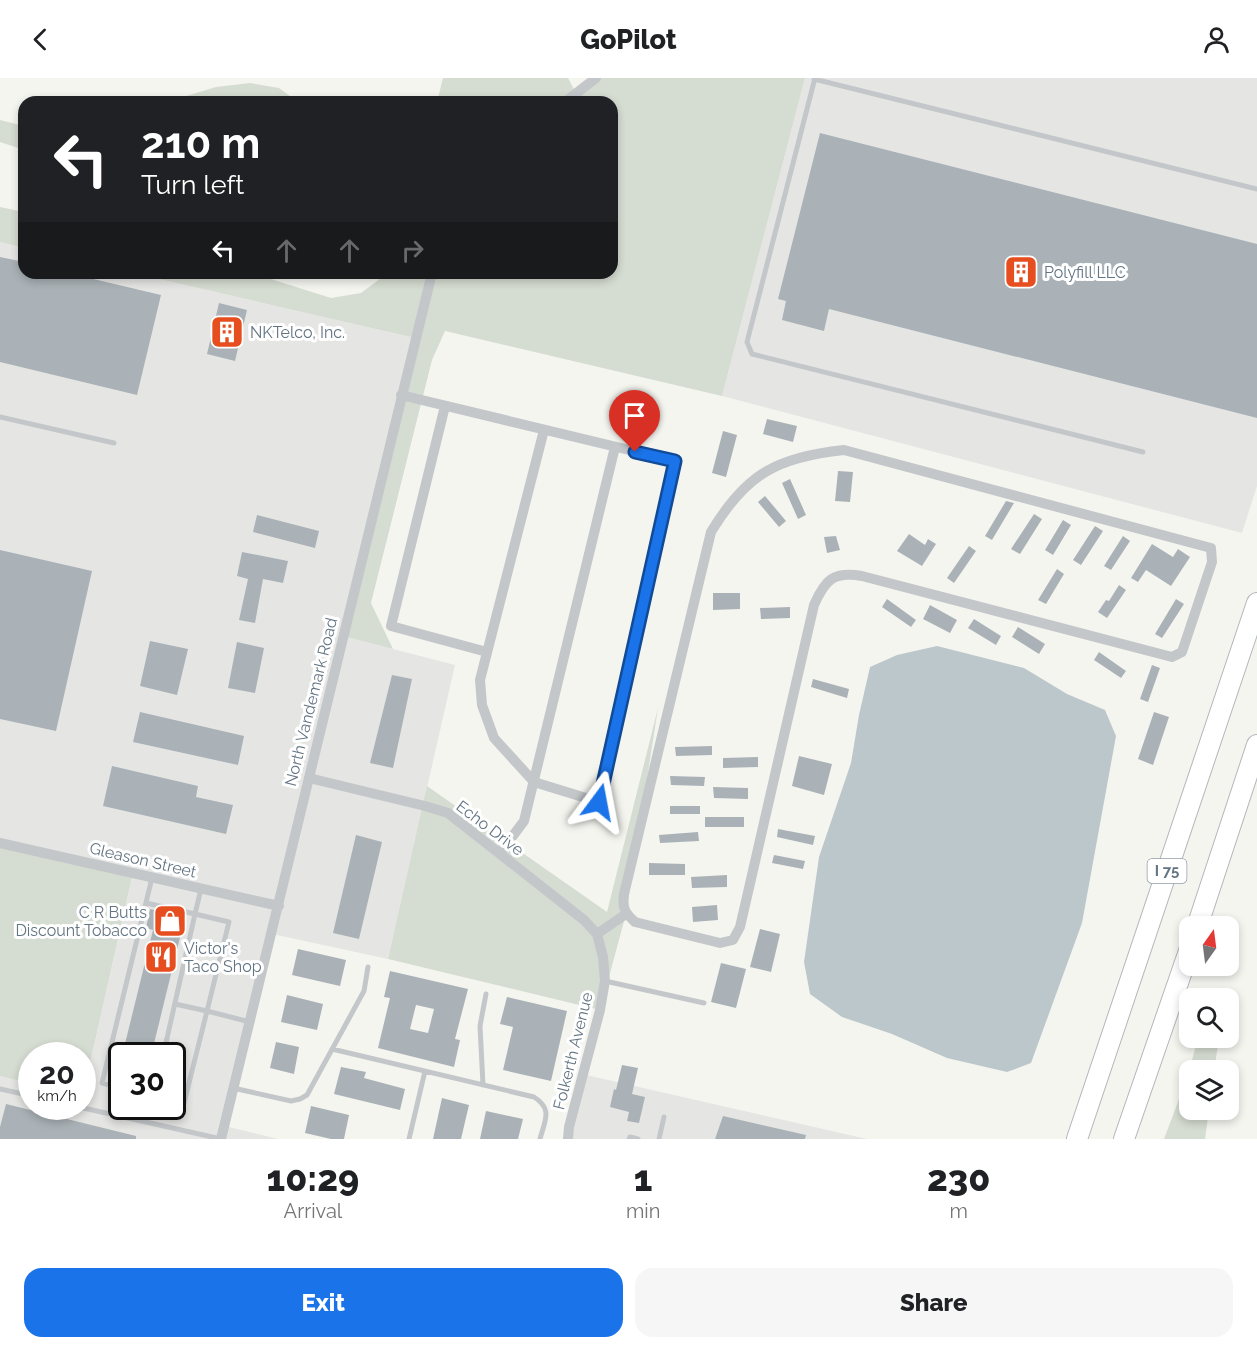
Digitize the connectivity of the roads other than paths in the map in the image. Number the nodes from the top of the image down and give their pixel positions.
1 (596, 78) edge
2 (814, 79) edge
3 (573, 96) edge
4 (1257, 189) edge
5 (430, 279) edge
6 (401, 395) junction
7 (445, 406) junction
8 (0, 417) edge
9 (544, 430) junction
10 (114, 443) dead end
11 (615, 447) junction
12 (1143, 452) dead end
13 (1257, 603) edge
14 (487, 652) junction
15 (1257, 745) edge
16 (309, 778) junction
17 (534, 782) junction
18 (0, 843) edge
19 (500, 854) junction
20 (152, 878) junction
21 (201, 889) junction
22 (146, 903) junction
23 (279, 906) junction
24 (195, 914) junction
25 (626, 914) junction
26 (1201, 916) edge
27 (597, 934) junction
28 (368, 967) dead end
29 (1180, 976) edge
30 (605, 981) junction
31 (486, 994) dead end
32 (704, 1003) dead end
33 (175, 1004) junction
34 (207, 1011) junction
35 (250, 1022) junction
36 (112, 1042) edge
37 (166, 1042) edge
38 (332, 1049) junction
39 (108, 1058) edge
40 (425, 1071) junction
41 (108, 1084) edge
42 (483, 1085) junction
43 (234, 1088) junction
44 (0, 1089) edge
45 (18, 1093) edge
46 (186, 1095) edge
47 (96, 1111) edge
48 (664, 1118) dead end
49 (1077, 1138) edge
50 (221, 1139) edge
51 (409, 1139) edge
52 (540, 1139) edge
53 (568, 1139) edge
54 (629, 1139) edge
55 (638, 1139) edge
56 (658, 1139) edge
57 (1124, 1139) edge

1 - 3 street
2 - 4 lane
2 - 12 lane
5 - 6 street, North Vandemark Road
6 - 7 street
6 - 16 street, North Vandemark Road
7 - 9 street
7 - 14 street
8 - 10 lane
9 - 11 street
9 - 14 street
11 - 17 street
11 - 17 street
13 - 49 highway, I 75
14 - 17 street
15 - 26 highway, I 75
16 - 19 street, Echo Drive
16 - 23 street, North Vandemark Road
17 - 19 street
18 - 20 street, Gleason Street
19 - 27 street, Echo Drive
20 - 21 street, Gleason Street
20 - 22 lane
21 - 23 street, Gleason Street
21 - 24 lane
22 - 24 lane
22 - 36 lane
23 - 35 street, North Vandemark Road
24 - 33 lane
24 - 34 lane
25 - 25 street
25 - 27 street
27 - 30 street, Folkerth Avenue
28 - 38 lane
29 - 57 highway
30 - 32 lane
30 - 53 street, Folkerth Avenue
31 - 42 lane
33 - 34 lane
33 - 37 lane
34 - 35 lane
34 - 46 lane
35 - 43 street, North Vandemark Road
38 - 40 lane
38 - 43 lane
39 - 41 lane
40 - 42 lane
40 - 51 lane
42 - 52 lane
43 - 50 street, North Vandemark Road
44 - 45 lane
47 - 50 lane
48 - 56 lane
54 - 55 lane

